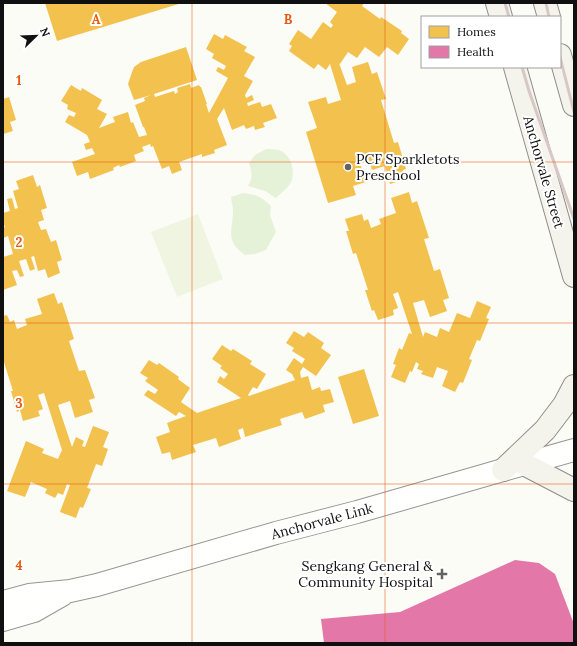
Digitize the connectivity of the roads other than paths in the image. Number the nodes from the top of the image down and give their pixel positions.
1 (497, 3) edge
2 (545, 3) edge
3 (501, 16) edge
4 (549, 16) edge
5 (561, 59) edge
6 (515, 68) edge
7 (574, 105) edge
8 (574, 276) edge
9 (574, 386) edge
10 (574, 450) edge
11 (524, 464) junction
12 (502, 470) junction
13 (574, 490) edge
14 (70, 591) junction
15 (3, 602) edge
16 (3, 620) edge

1 - 3 street
2 - 4 street
5 - 7 street
6 - 8 street, Anchorvale Street
9 - 12 street
10 - 11 street, Anchorvale Link
11 - 12 street, Anchorvale Link
11 - 13 street
12 - 14 street, Anchorvale Link
14 - 15 street, Anchorvale Link
14 - 16 street, Anchorvale Link

